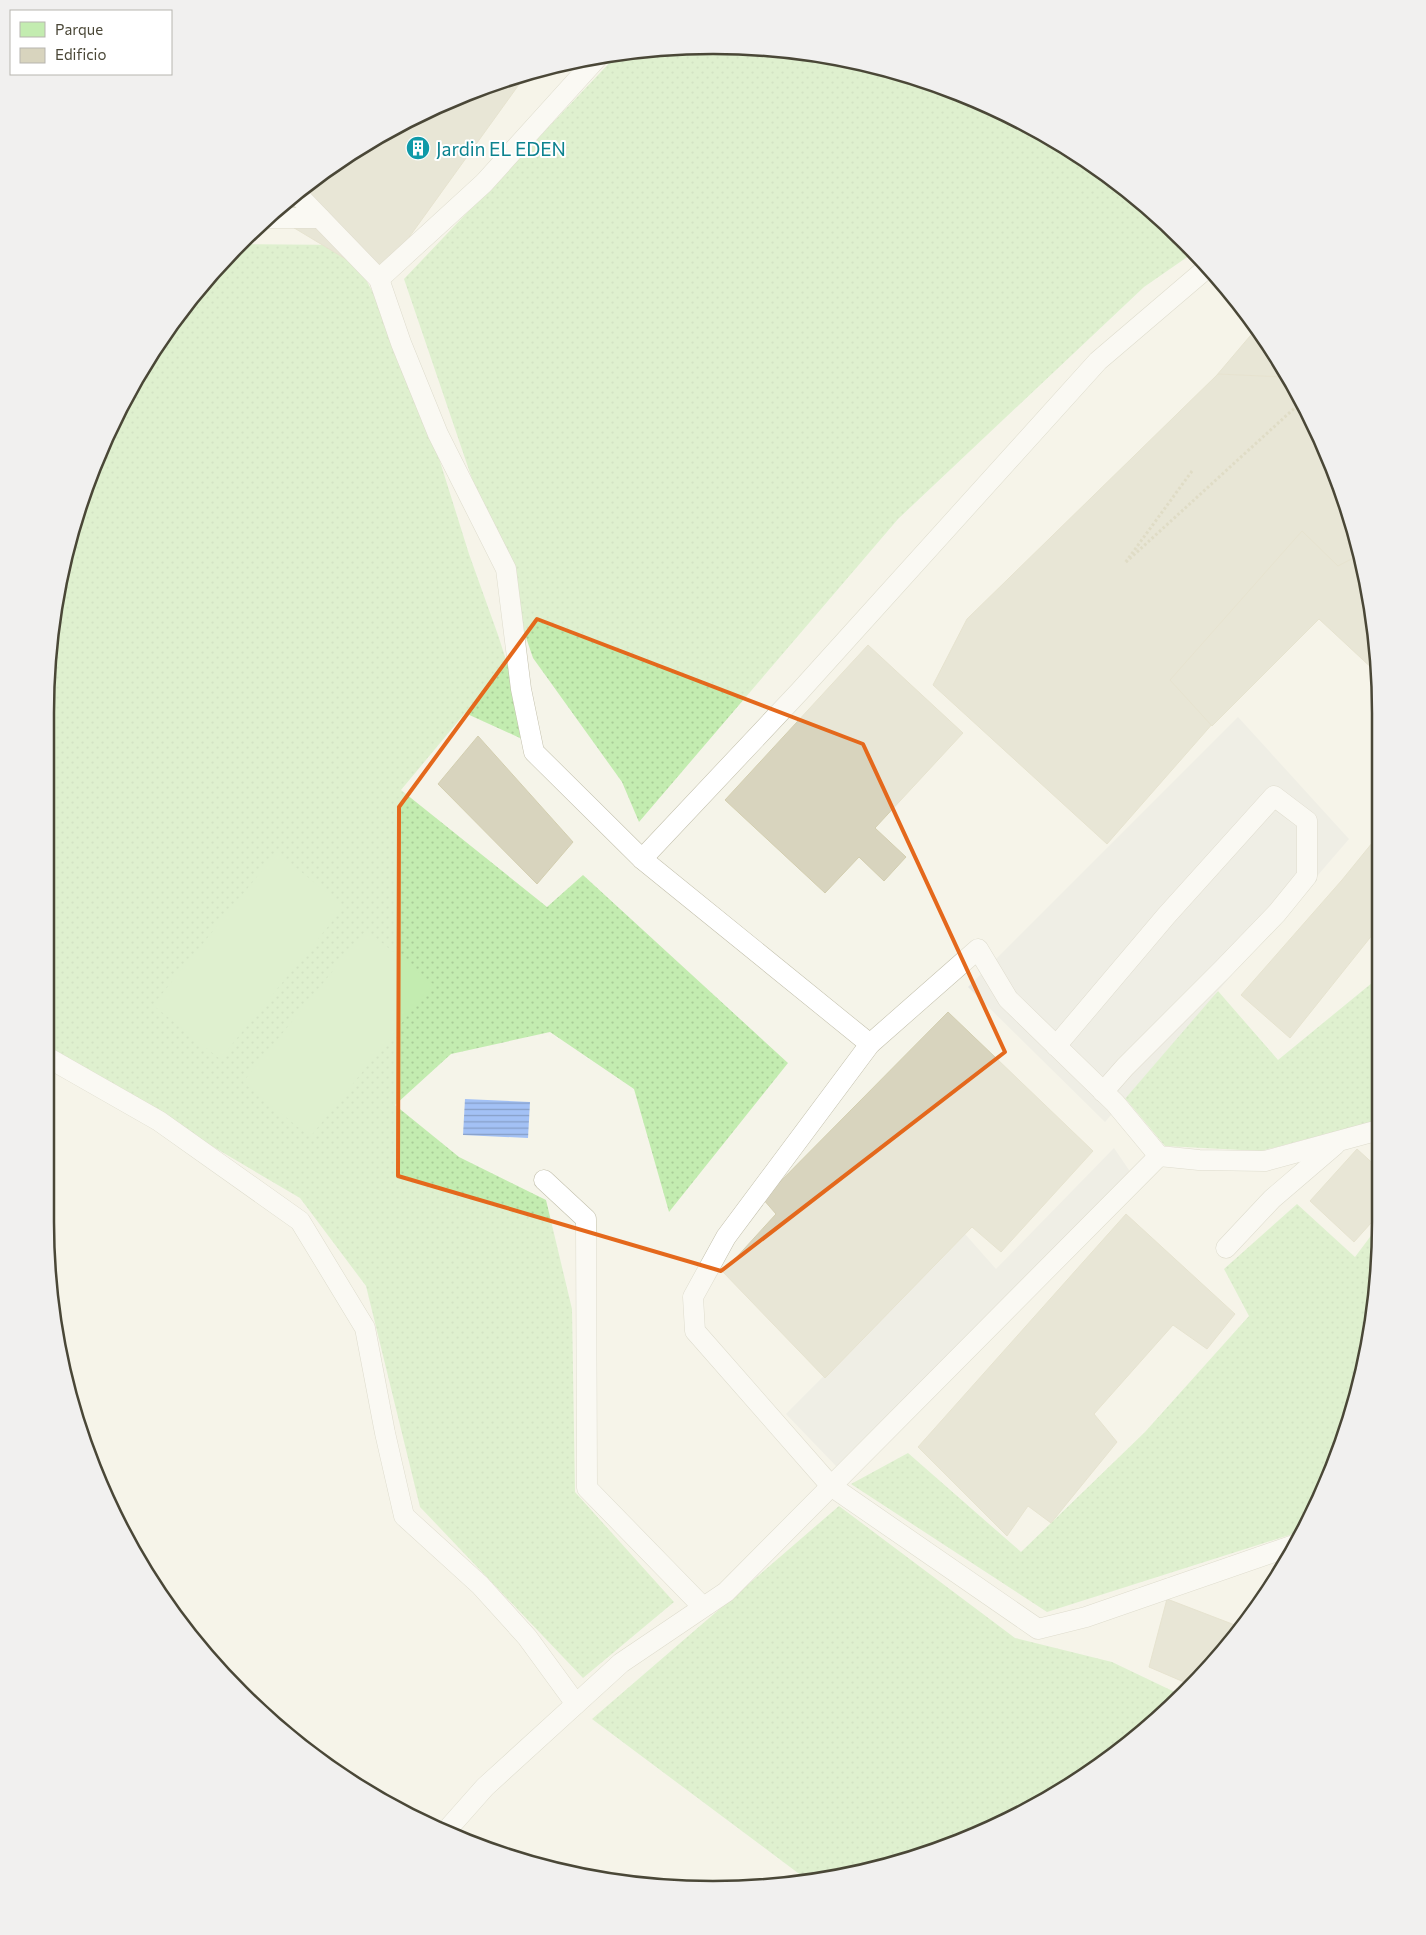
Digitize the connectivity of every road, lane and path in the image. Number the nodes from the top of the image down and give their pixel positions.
1 (591, 65) edge
2 (301, 199) edge
3 (277, 218) edge
4 (320, 218) junction
5 (1203, 272) edge
6 (380, 279) junction
7 (1296, 406) edge
8 (1192, 471) dead end
9 (642, 859) junction
10 (870, 1044) junction
11 (1056, 1046) junction
12 (54, 1061) edge
13 (1103, 1092) junction
14 (1372, 1132) edge
15 (1341, 1140) junction
16 (1160, 1156) junction
17 (544, 1180) dead end
18 (1226, 1248) dead end
19 (832, 1486) junction
20 (1286, 1548) edge
21 (703, 1607) junction
22 (576, 1704) junction
23 (450, 1826) edge

1 - 6 lane
2 - 4 lane
3 - 4 lane
4 - 6 lane
5 - 9 lane
6 - 9 lane
7 - 8 path
9 - 10 lane
10 - 11 lane
10 - 19 lane
11 - 13 lane
11 - 13 lane
12 - 22 lane
13 - 16 lane
14 - 15 lane
15 - 16 lane
15 - 18 lane
16 - 19 lane
17 - 21 lane
19 - 20 lane
19 - 21 lane
21 - 22 lane
22 - 23 lane

